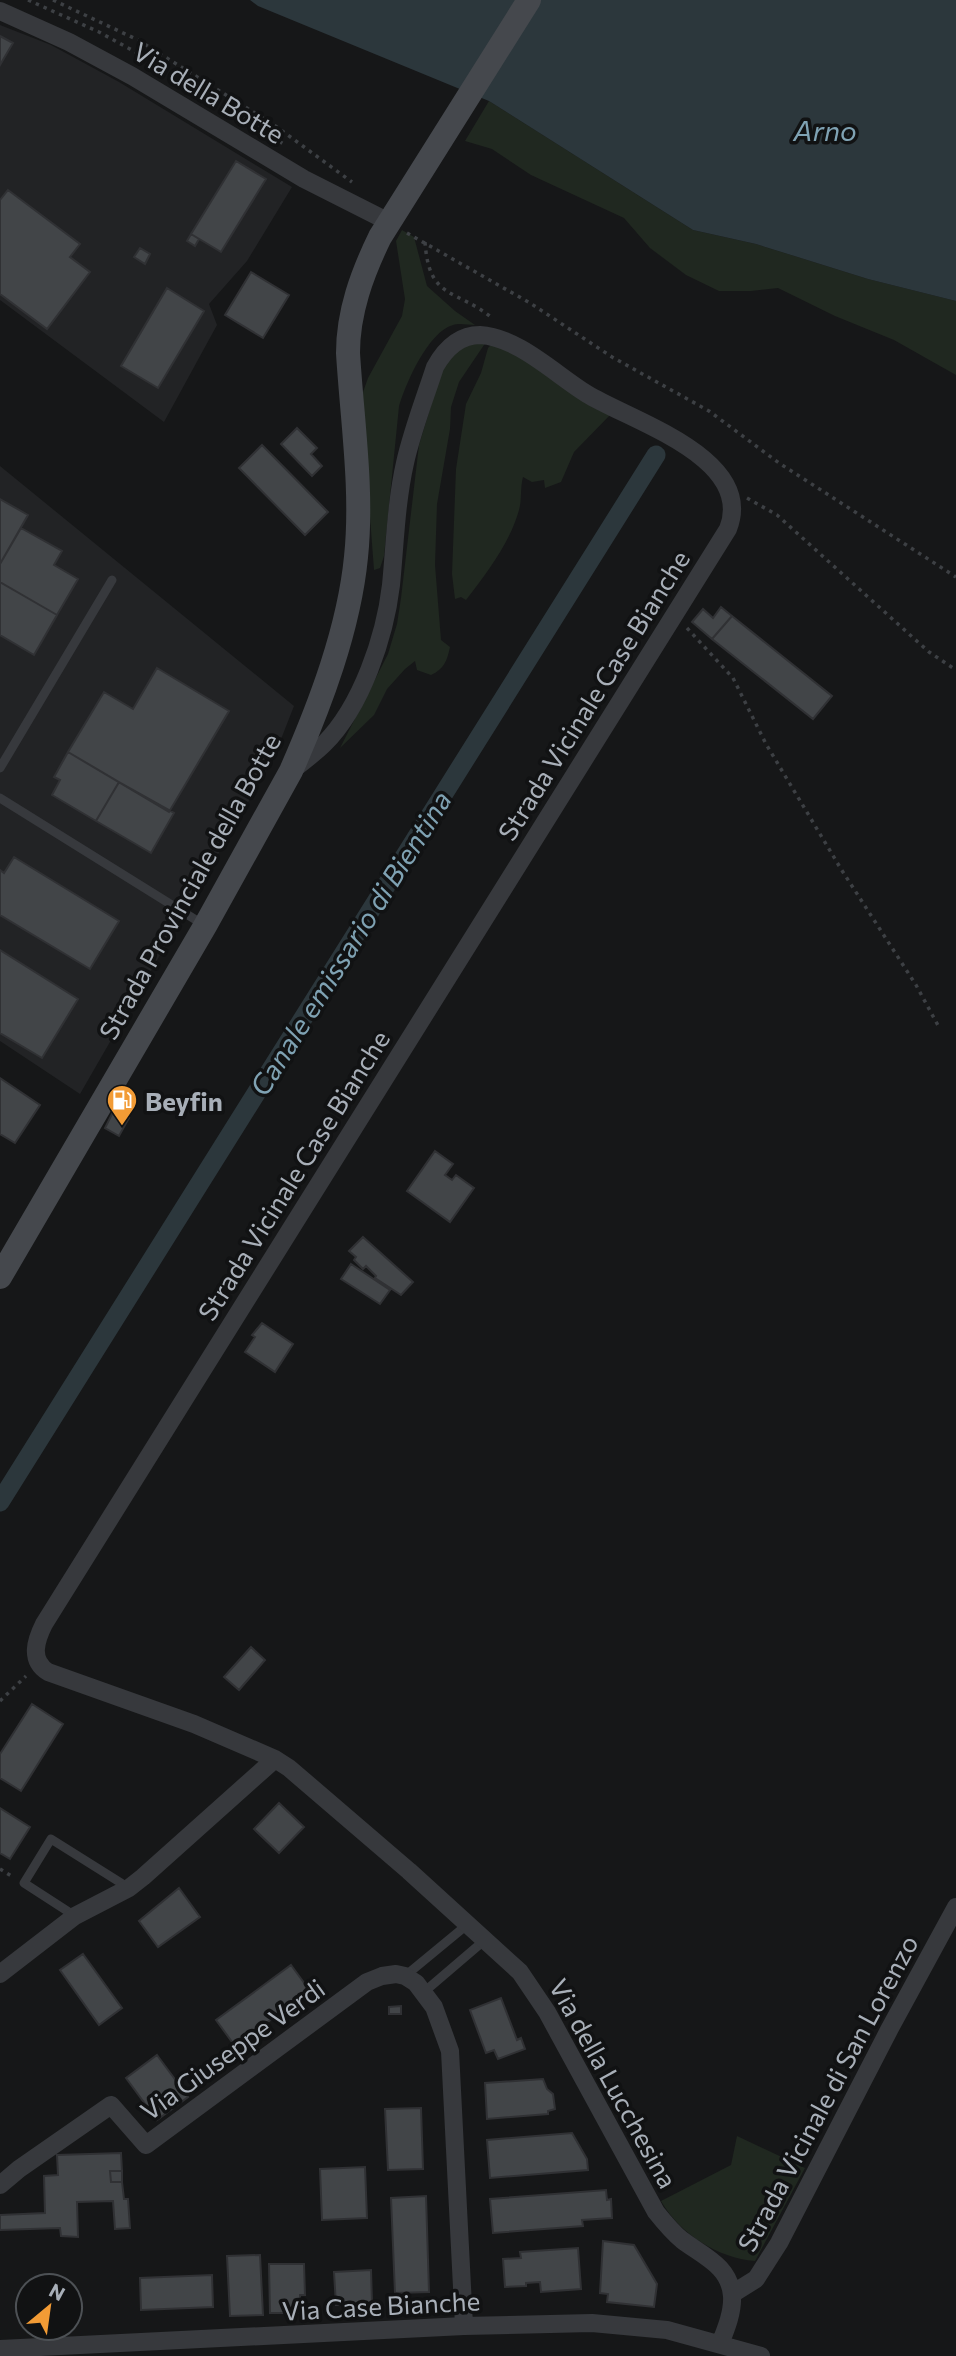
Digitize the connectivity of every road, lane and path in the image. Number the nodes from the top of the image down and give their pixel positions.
1 (53, 0) edge
2 (529, 0) edge
3 (0, 11) edge
4 (357, 187) dead end
5 (389, 222) junction
6 (425, 242) junction
7 (495, 321) dead end
8 (731, 500) junction
9 (956, 577) edge
10 (112, 580) dead end
11 (677, 611) junction
12 (956, 670) edge
13 (0, 768) edge
14 (291, 771) junction
15 (0, 798) edge
16 (205, 926) junction
17 (940, 1029) dead end
18 (0, 1277) edge
19 (39, 1664) junction
20 (0, 1701) edge
21 (275, 1759) junction
22 (129, 1888) junction
23 (956, 1906) edge
24 (75, 1916) junction
25 (468, 1924) junction
26 (486, 1940) junction
27 (0, 1974) edge
28 (405, 1976) junction
29 (424, 1992) junction
30 (0, 2185) edge
31 (732, 2294) junction
32 (464, 2326) junction
33 (720, 2344) junction
34 (0, 2349) edge
35 (761, 2356) edge

1 - 4 path
2 - 5 main road, Strada Provinciale della Botte
3 - 5 street, Via della Botte
5 - 6 path
5 - 14 main road, Strada Provinciale della Botte
6 - 7 path
6 - 9 path
8 - 11 street, Strada Vicinale Case Bianche
8 - 12 path
8 - 14 street
10 - 13 lane
11 - 17 path
11 - 19 street, Strada Vicinale Case Bianche
14 - 16 main road, Strada Provinciale della Botte
15 - 16 lane
16 - 18 main road, Strada Provinciale della Botte
19 - 20 path
19 - 21 street
21 - 22 street
21 - 25 street, Via della Lucchesina
22 - 24 street
22 - 24 lane
23 - 31 street, Strada Vicinale di San Lorenzo
24 - 27 street
25 - 26 street, Via della Lucchesina
25 - 28 lane
26 - 29 lane
26 - 31 street, Via della Lucchesina
28 - 29 street
28 - 30 street, Via Giuseppe Verdi
29 - 32 street
31 - 33 street
32 - 33 street, Via Case Bianche
32 - 34 street, Via Case Bianche
33 - 35 street, Via Case Bianche

